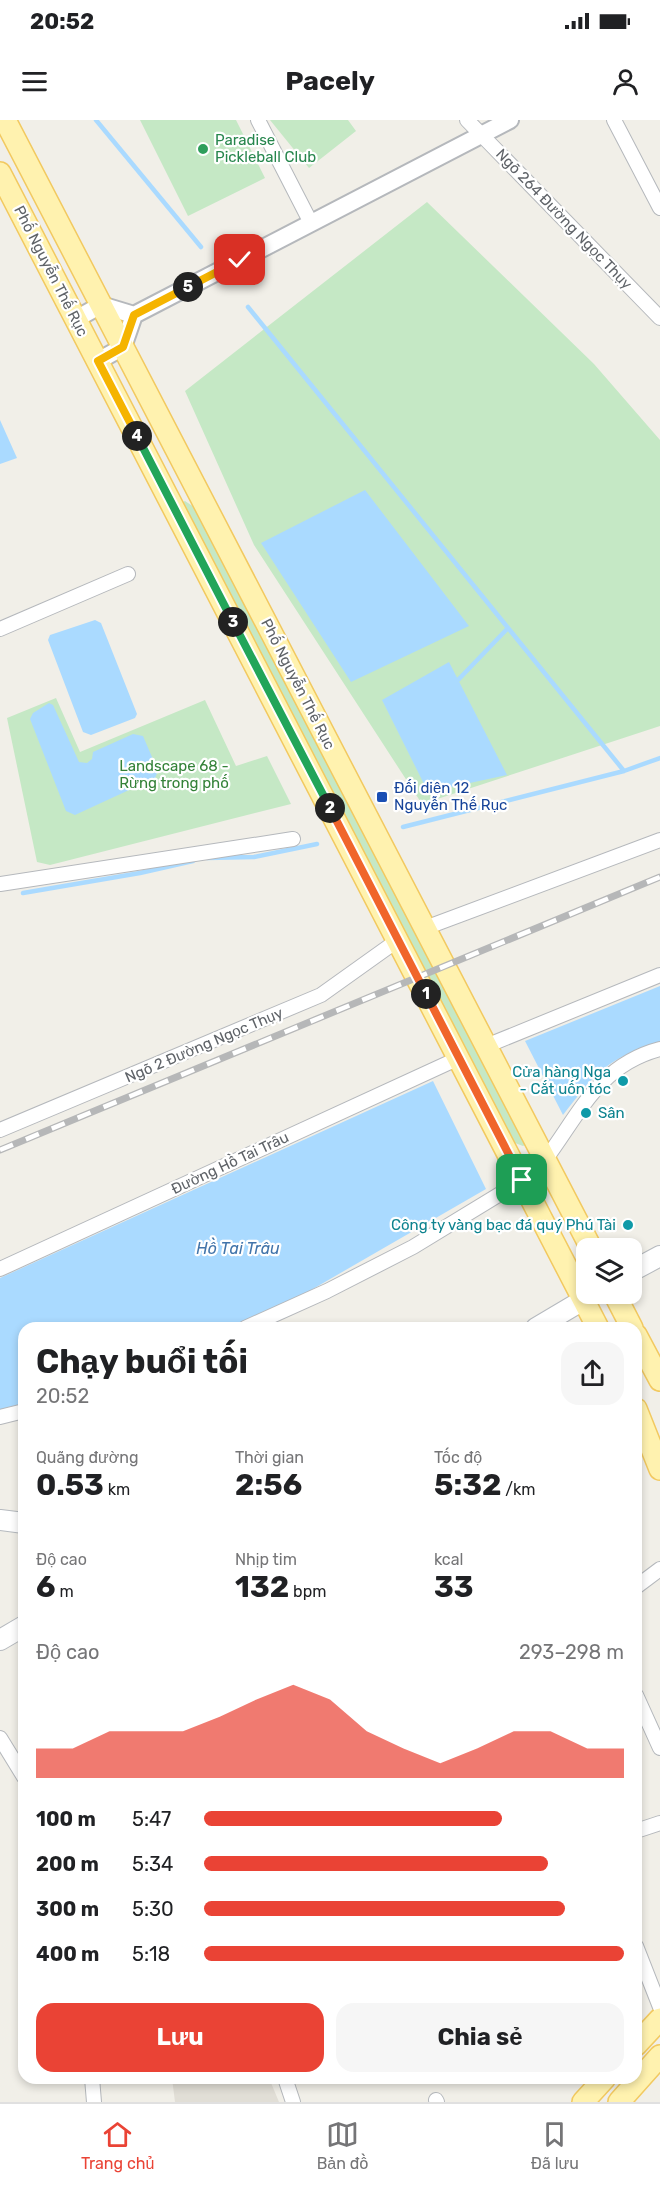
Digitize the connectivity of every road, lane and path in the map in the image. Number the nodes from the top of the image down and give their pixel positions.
1 (5, 120) edge
2 (258, 120) edge
3 (467, 120) edge
4 (510, 120) edge
5 (614, 120) edge
6 (482, 135) junction
7 (0, 173) edge
8 (660, 208) edge
9 (311, 223) junction
10 (101, 305) junction
11 (134, 315) junction
12 (76, 318) junction
13 (660, 318) edge
14 (123, 347) junction
15 (98, 361) junction
16 (128, 574) dead end
17 (0, 629) edge
18 (293, 839) dead end
19 (660, 840) edge
20 (0, 884) edge
21 (425, 928) junction
22 (398, 940) junction
23 (660, 975) edge
24 (486, 1046) junction
25 (660, 1049) edge
26 (459, 1058) junction
27 (0, 1130) edge
28 (545, 1160) junction
29 (522, 1180) junction
30 (586, 1238) edge
31 (660, 1256) edge
32 (642, 1266) edge
33 (0, 1269) edge
34 (576, 1272) edge
35 (576, 1304) edge
36 (592, 1304) edge
37 (620, 1304) edge
38 (258, 1322) edge
39 (546, 1322) edge
40 (596, 1322) edge
41 (629, 1322) edge
42 (642, 1346) edge
43 (660, 1380) edge
44 (18, 1412) edge
45 (0, 1417) edge
46 (642, 1418) edge
47 (642, 1424) edge
48 (660, 1445) edge
49 (660, 1469) edge
50 (0, 1520) edge
51 (18, 1522) edge
52 (660, 1569) edge
53 (642, 1582) edge
54 (18, 1630) edge
55 (0, 1640) edge
56 (642, 1708) edge
57 (0, 1738) edge
58 (660, 1748) edge
59 (18, 1767) edge
60 (660, 1823) edge
61 (642, 1829) edge
62 (642, 1961) edge
63 (660, 2007) edge
64 (660, 2019) edge
65 (642, 2038) edge
66 (660, 2056) edge
67 (642, 2077) edge
68 (92, 2084) edge
69 (287, 2084) edge
70 (600, 2084) edge
71 (636, 2084) edge
72 (622, 2101) edge
73 (94, 2102) edge
74 (293, 2102) edge
75 (583, 2102) edge

1 - 10 main road, Phố Nguyễn Thế Rục
2 - 9 street
3 - 6 street, Ngõ 264 Đường Ngọc Thụy
4 - 6 street
5 - 8 street
6 - 9 street
6 - 13 street, Ngõ 264 Đường Ngọc Thụy
7 - 12 main road, Phố Nguyễn Thế Rục
9 - 11 street
10 - 11 street
10 - 12 street
10 - 14 main road, Phố Nguyễn Thế Rục
11 - 14 street
12 - 15 main road, Phố Nguyễn Thế Rục
14 - 15 street
14 - 21 main road, Phố Nguyễn Thế Rục
15 - 22 main road, Phố Nguyễn Thế Rục
16 - 17 street
18 - 20 street
19 - 21 street
21 - 24 main road, Phố Nguyễn Thế Rục
22 - 26 main road, Phố Nguyễn Thế Rục
22 - 27 street, Ngõ 2 Đường Ngọc Thụy
23 - 24 street
24 - 28 main road, Phố Nguyễn Thế Rục
25 - 28 street
26 - 29 main road, Phố Nguyễn Thế Rục
26 - 33 street, Đường Hồ Tai Trâu
28 - 30 main road, Phố Nguyễn Thế Rục
29 - 34 main road, Phố Nguyễn Thế Rục
29 - 38 street
31 - 32 main road
35 - 39 main road
36 - 40 main road, Phố Nguyễn Thế Rục
37 - 41 main road
42 - 43 main road
44 - 45 street
46 - 48 main road
47 - 49 main road
50 - 51 main road
52 - 53 street
54 - 55 main road
56 - 58 street
57 - 59 street
60 - 61 street
62 - 63 street
64 - 65 main road
66 - 67 main road
68 - 73 street
69 - 74 street
70 - 75 main road
71 - 72 main road

